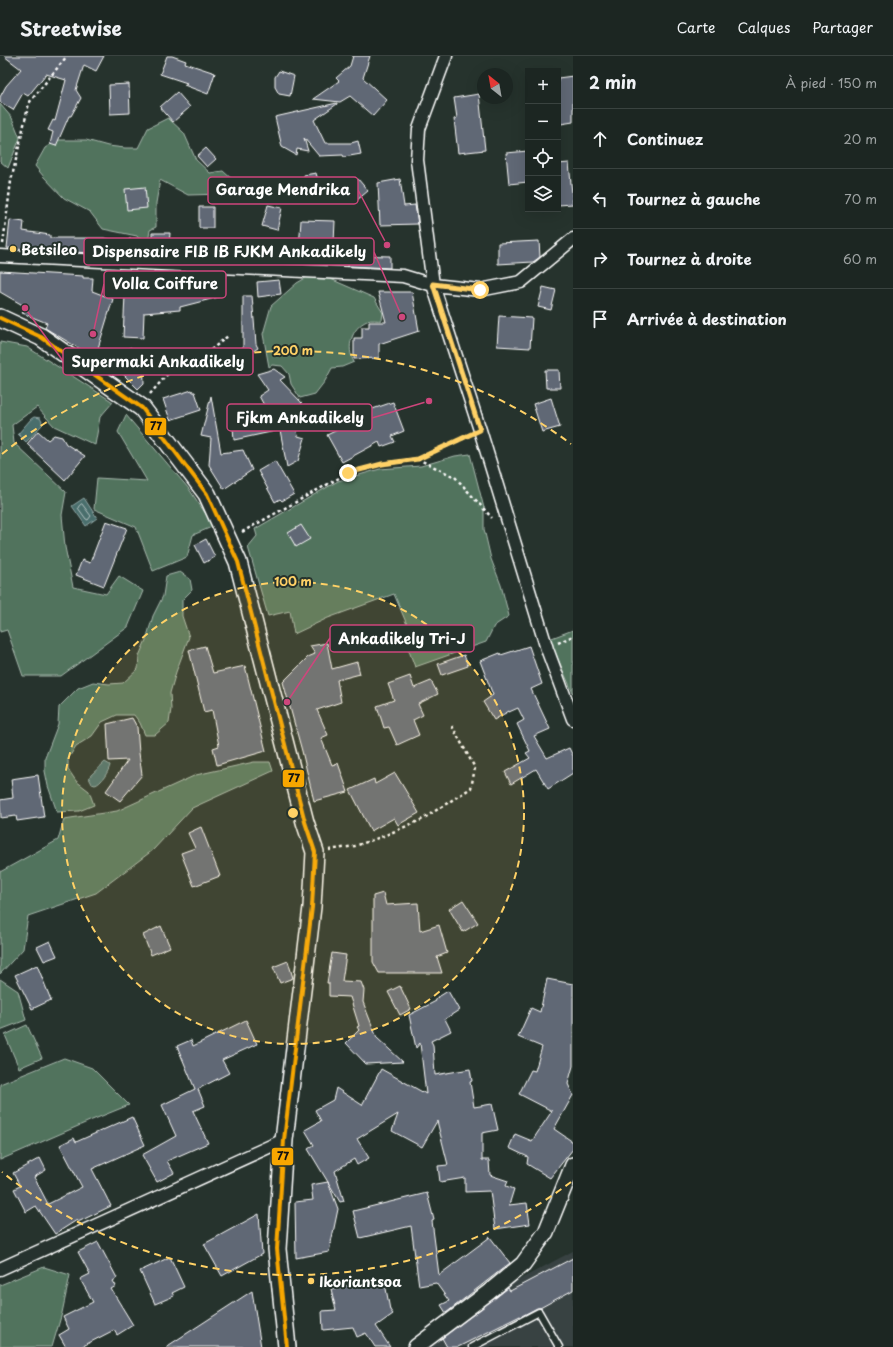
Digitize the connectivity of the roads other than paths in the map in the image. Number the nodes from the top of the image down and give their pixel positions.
1 (446, 56) edge
2 (573, 239) edge
3 (0, 257) edge
4 (433, 284) junction
5 (1, 320) edge
6 (573, 719) edge
7 (284, 1140) junction
8 (573, 1165) edge
9 (0, 1270) edge
10 (287, 1347) edge
11 (416, 1347) edge
12 (472, 1347) edge
13 (559, 1347) edge

1 - 4 street
2 - 4 street
3 - 4 street
4 - 6 street
5 - 7 main road
7 - 9 street
7 - 10 main road
8 - 11 street
12 - 13 lane

